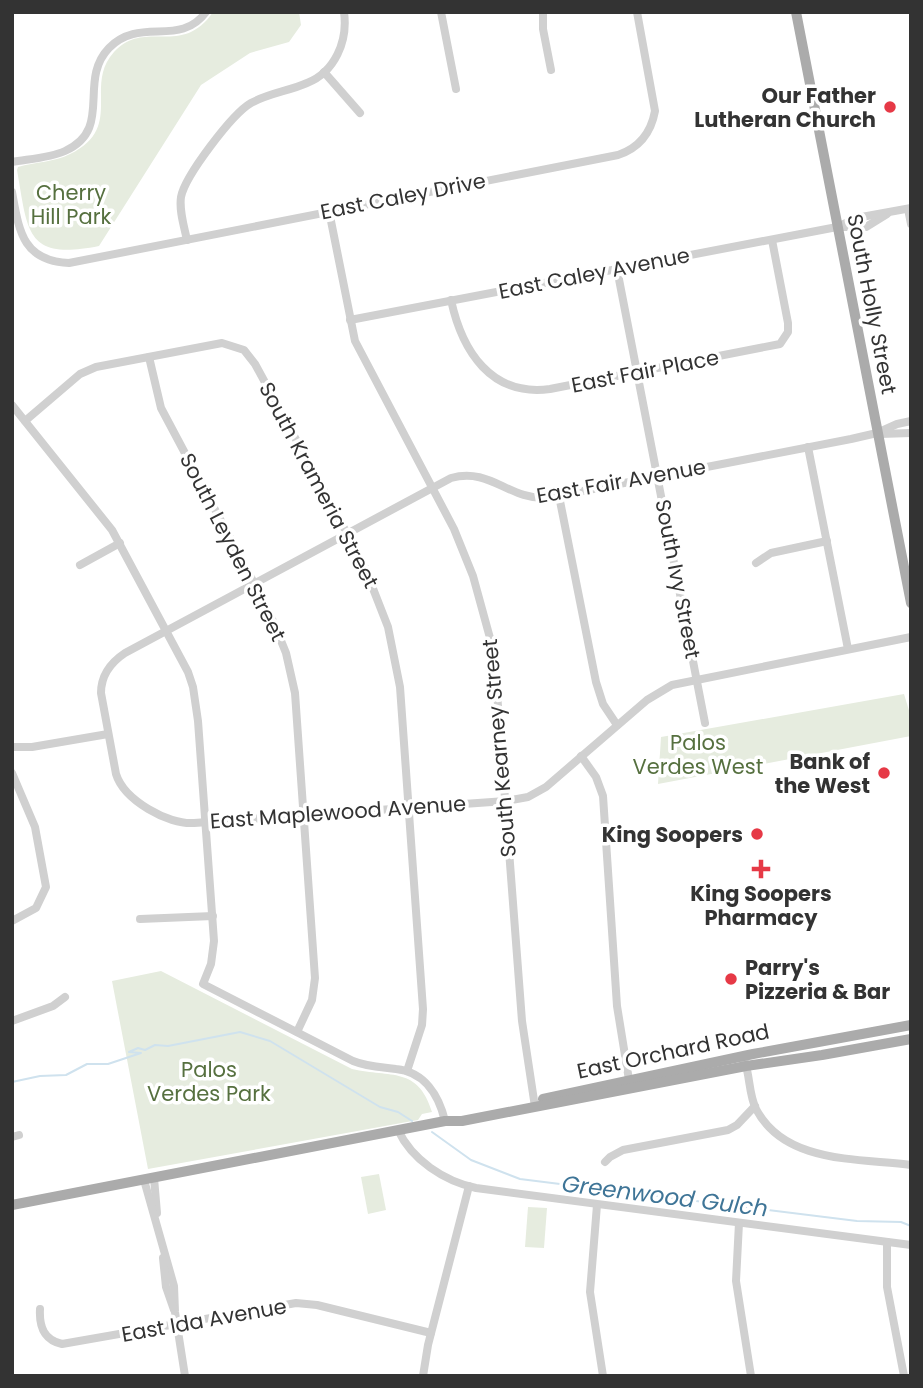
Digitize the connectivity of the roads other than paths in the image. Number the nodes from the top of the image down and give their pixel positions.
1 (206, 12) edge
2 (344, 12) edge
3 (441, 12) edge
4 (543, 12) edge
5 (637, 12) edge
6 (796, 12) edge
7 (551, 70) dead end
8 (324, 72) junction
9 (456, 89) dead end
10 (360, 113) dead end
11 (12, 162) edge
12 (12, 192) edge
13 (909, 209) edge
14 (330, 211) junction
15 (911, 224) edge
16 (837, 227) junction
17 (187, 240) junction
18 (772, 240) junction
19 (617, 269) junction
20 (451, 300) junction
21 (350, 320) junction
22 (149, 357) junction
23 (637, 372) junction
24 (12, 405) edge
25 (25, 421) junction
26 (911, 421) edge
27 (877, 433) junction
28 (911, 433) edge
29 (808, 447) junction
30 (658, 477) junction
31 (432, 487) junction
32 (559, 496) junction
33 (347, 533) junction
34 (827, 541) junction
35 (120, 543) junction
36 (756, 563) dead end
37 (80, 565) dead end
38 (254, 583) junction
39 (911, 603) edge
40 (167, 630) junction
41 (911, 637) edge
42 (848, 649) junction
43 (697, 678) junction
44 (705, 723) dead end
45 (617, 725) junction
46 (108, 734) junction
47 (12, 747) edge
48 (582, 756) junction
49 (12, 773) edge
50 (506, 801) junction
51 (409, 807) junction
52 (304, 815) junction
53 (207, 822) junction
54 (213, 916) junction
55 (141, 919) dead end
56 (12, 921) edge
57 (65, 997) dead end
58 (12, 1021) edge
59 (911, 1025) edge
60 (297, 1032) junction
61 (911, 1039) edge
62 (745, 1061) junction
63 (407, 1071) junction
64 (630, 1084) junction
65 (534, 1104) junction
66 (755, 1106) junction
67 (445, 1121) junction
68 (398, 1130) junction
69 (605, 1162) dead end
70 (911, 1165) edge
71 (149, 1179) junction
72 (469, 1186) junction
73 (12, 1205) edge
74 (597, 1205) junction
75 (739, 1223) junction
76 (887, 1242) junction
77 (911, 1245) edge
78 (40, 1309) dead end
79 (177, 1324) junction
80 (431, 1333) junction
81 (187, 1376) edge
82 (423, 1376) edge
83 (603, 1376) edge
84 (751, 1376) edge
85 (904, 1376) edge

1 - 11 street
2 - 8 street
3 - 9 street
4 - 7 street
5 - 14 street, East Caley Drive
6 - 16 main road, South Holly Street
8 - 10 street
8 - 17 street
12 - 17 street, East Caley Drive
13 - 15 street
13 - 16 street, East Caley Avenue
14 - 17 street, East Caley Drive
14 - 21 street, South Kearney Street
16 - 18 street, East Caley Avenue
16 - 27 main road, South Holly Street
18 - 19 street, East Caley Avenue
18 - 23 street, East Fair Place
19 - 20 street, East Caley Avenue
19 - 23 street, South Ivy Street
20 - 21 street, East Caley Avenue
20 - 23 street, East Fair Place
21 - 31 street, South Kearney Street
22 - 25 street, South Krameria Street
22 - 33 street, South Krameria Street
22 - 38 street, South Leyden Street
23 - 30 street, South Ivy Street
24 - 25 street
25 - 35 street
26 - 27 street, East Fair Avenue
27 - 28 street, East Fair Avenue
27 - 29 street, East Fair Avenue
27 - 39 main road, South Holly Street
29 - 30 street, East Fair Avenue
29 - 34 street
30 - 32 street, East Fair Avenue
30 - 43 street, South Ivy Street
31 - 32 street, East Fair Avenue
31 - 33 street, East Fair Avenue
31 - 50 street, South Kearney Street
32 - 45 street
33 - 38 street, East Fair Avenue
33 - 51 street, South Krameria Street
34 - 36 street
34 - 42 street
35 - 37 street
35 - 40 street
38 - 40 street, East Fair Avenue
38 - 52 street, South Leyden Street
40 - 46 street, East Fair Avenue
40 - 53 street
41 - 42 street, East Maplewood Avenue
42 - 43 street, East Maplewood Avenue
43 - 44 street, South Ivy Street
43 - 45 street, East Maplewood Avenue
45 - 48 street, East Maplewood Avenue
46 - 47 street
46 - 53 street, East Maplewood Avenue
48 - 50 street, East Maplewood Avenue
48 - 64 street
49 - 56 street
50 - 51 street, East Maplewood Avenue
50 - 65 street, South Kearney Street
51 - 52 street, East Maplewood Avenue
51 - 63 street, South Krameria Street
52 - 53 street, East Maplewood Avenue
52 - 60 street, South Leyden Street
53 - 54 street
54 - 55 street
54 - 60 street
57 - 58 street
59 - 62 main road, East Orchard Road
60 - 63 street
61 - 62 main road, East Orchard Road
62 - 64 main road, East Orchard Road
62 - 66 street
63 - 67 street
64 - 65 main road, East Orchard Road
65 - 67 main road, East Orchard Road
66 - 69 street
66 - 70 street
67 - 68 main road, East Orchard Road
68 - 71 main road, East Orchard Road
68 - 72 street
71 - 73 main road, East Orchard Road
71 - 79 street
72 - 74 street
72 - 80 street
74 - 75 street
74 - 83 street
75 - 76 street
75 - 84 street
76 - 77 street
76 - 85 street
78 - 79 street, East Ida Avenue
79 - 80 street, East Ida Avenue
79 - 81 street
80 - 82 street

